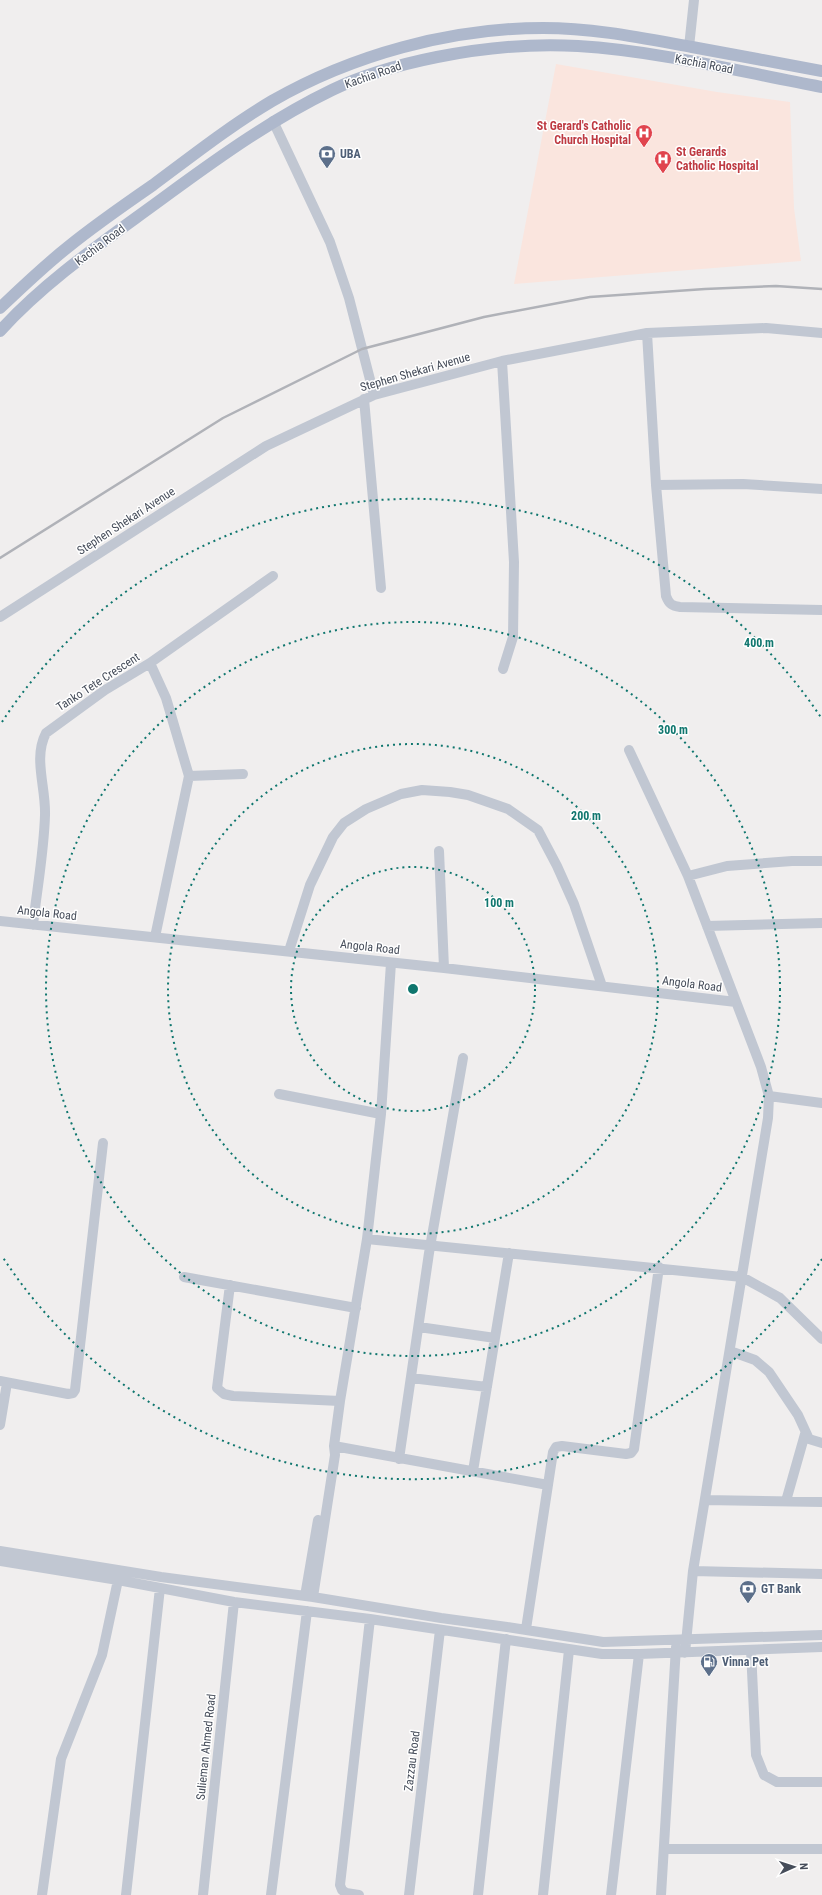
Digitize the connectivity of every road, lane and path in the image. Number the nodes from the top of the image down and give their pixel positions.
1 (694, 0) edge
2 (689, 47) junction
3 (822, 71) edge
4 (822, 87) edge
5 (273, 121) junction
6 (0, 308) edge
7 (0, 331) edge
8 (648, 333) junction
9 (822, 333) edge
10 (502, 361) junction
11 (369, 397) junction
12 (656, 485) junction
13 (822, 489) edge
14 (273, 576) dead end
15 (381, 588) dead end
16 (822, 610) edge
17 (0, 617) edge
18 (150, 663) junction
19 (503, 669) dead end
20 (629, 750) dead end
21 (243, 774) dead end
22 (189, 776) junction
23 (438, 851) dead end
24 (822, 861) edge
25 (688, 876) junction
26 (0, 921) edge
27 (822, 923) edge
28 (33, 925) junction
29 (707, 926) junction
30 (155, 937) junction
31 (289, 951) junction
32 (391, 963) junction
33 (444, 968) junction
34 (602, 986) junction
35 (736, 1002) junction
36 (464, 1058) dead end
37 (279, 1094) dead end
38 (769, 1096) junction
39 (822, 1103) edge
40 (381, 1114) junction
41 (103, 1142) dead end
42 (367, 1239) junction
43 (431, 1245) junction
44 (509, 1253) junction
45 (659, 1268) junction
46 (742, 1276) junction
47 (184, 1277) dead end
48 (230, 1285) junction
49 (356, 1308) junction
50 (419, 1328) junction
51 (495, 1338) junction
52 (822, 1339) edge
53 (730, 1351) junction
54 (411, 1378) junction
55 (3, 1382) edge
56 (487, 1387) junction
57 (340, 1401) junction
58 (0, 1425) edge
59 (805, 1434) junction
60 (822, 1443) edge
61 (334, 1446) junction
62 (399, 1459) junction
63 (473, 1471) junction
64 (548, 1485) junction
65 (704, 1500) junction
66 (786, 1501) junction
67 (822, 1502) edge
68 (0, 1551) edge
69 (0, 1561) edge
70 (693, 1571) junction
71 (822, 1574) edge
72 (118, 1580) junction
73 (196, 1581) junction
74 (160, 1588) junction
75 (195, 1594) junction
76 (309, 1597) junction
77 (234, 1602) junction
78 (307, 1611) junction
79 (370, 1619) junction
80 (440, 1630) junction
81 (526, 1630) junction
82 (822, 1635) edge
83 (506, 1639) junction
84 (676, 1640) junction
85 (687, 1640) junction
86 (822, 1646) edge
87 (568, 1650) junction
88 (751, 1650) junction
89 (680, 1653) junction
90 (639, 1654) junction
91 (822, 1782) edge
92 (664, 1849) junction
93 (822, 1849) edge
94 (42, 1895) edge
95 (126, 1895) edge
96 (203, 1895) edge
97 (271, 1895) edge
98 (359, 1895) edge
99 (410, 1895) edge
100 (478, 1895) edge
101 (543, 1895) edge
102 (611, 1895) edge
103 (661, 1895) edge

1 - 2 street
2 - 3 main road, Kachia Road
2 - 6 main road, Kachia Road
4 - 5 main road, Kachia Road
5 - 7 main road, Kachia Road
5 - 11 street
8 - 9 street, Stephen Shekari Avenue
8 - 10 street, Stephen Shekari Avenue
8 - 12 street
10 - 11 street, Stephen Shekari Avenue
10 - 19 street
11 - 15 street
11 - 17 street, Stephen Shekari Avenue
12 - 13 street
12 - 16 street
14 - 18 street
18 - 22 street, Tanko Tete Crescent
18 - 28 street, Tanko Tete Crescent
20 - 25 street
21 - 22 street
22 - 30 street, Tanko Tete Crescent
23 - 33 street
24 - 25 street
25 - 29 street
26 - 28 street, Angola Road
27 - 29 street
28 - 30 street, Angola Road
29 - 35 street
30 - 31 street, Angola Road
31 - 32 street, Angola Road
31 - 34 street
32 - 33 street, Angola Road
32 - 40 street
33 - 34 street, Angola Road
34 - 35 street, Angola Road
35 - 38 street
36 - 43 street
37 - 40 street
38 - 39 street
38 - 46 street
40 - 42 street
41 - 55 street
42 - 43 street
42 - 49 street
43 - 44 street
43 - 50 street
44 - 45 street
44 - 51 street
45 - 46 street
45 - 64 street
46 - 52 street
46 - 53 street
47 - 48 street
48 - 49 street
48 - 57 street
49 - 57 street
50 - 51 street
50 - 54 street
51 - 56 street
53 - 59 street
53 - 65 street
54 - 56 street
54 - 62 street
55 - 58 street
56 - 63 street
57 - 61 street
59 - 60 street
59 - 66 street
61 - 62 street
61 - 76 street
62 - 63 street
63 - 64 street
64 - 81 street
65 - 66 street
65 - 70 street
66 - 67 street
68 - 73 street
69 - 72 street
70 - 71 street
70 - 85 street
72 - 74 street
72 - 94 street
73 - 75 street
73 - 76 street
74 - 75 street
74 - 95 street
75 - 77 street
76 - 81 street
77 - 78 street
77 - 96 street, Sulieman Ahmed Road
78 - 79 street
78 - 97 street
79 - 80 street
79 - 98 street
80 - 83 street
80 - 99 street, Zazzau Road
81 - 84 street
82 - 85 street
83 - 87 street
83 - 100 street
84 - 85 street
84 - 89 street
85 - 89 street
86 - 88 street
87 - 90 street
87 - 101 street
88 - 89 street
88 - 91 street
89 - 90 street
89 - 92 street
90 - 102 street
92 - 93 street
92 - 103 street

